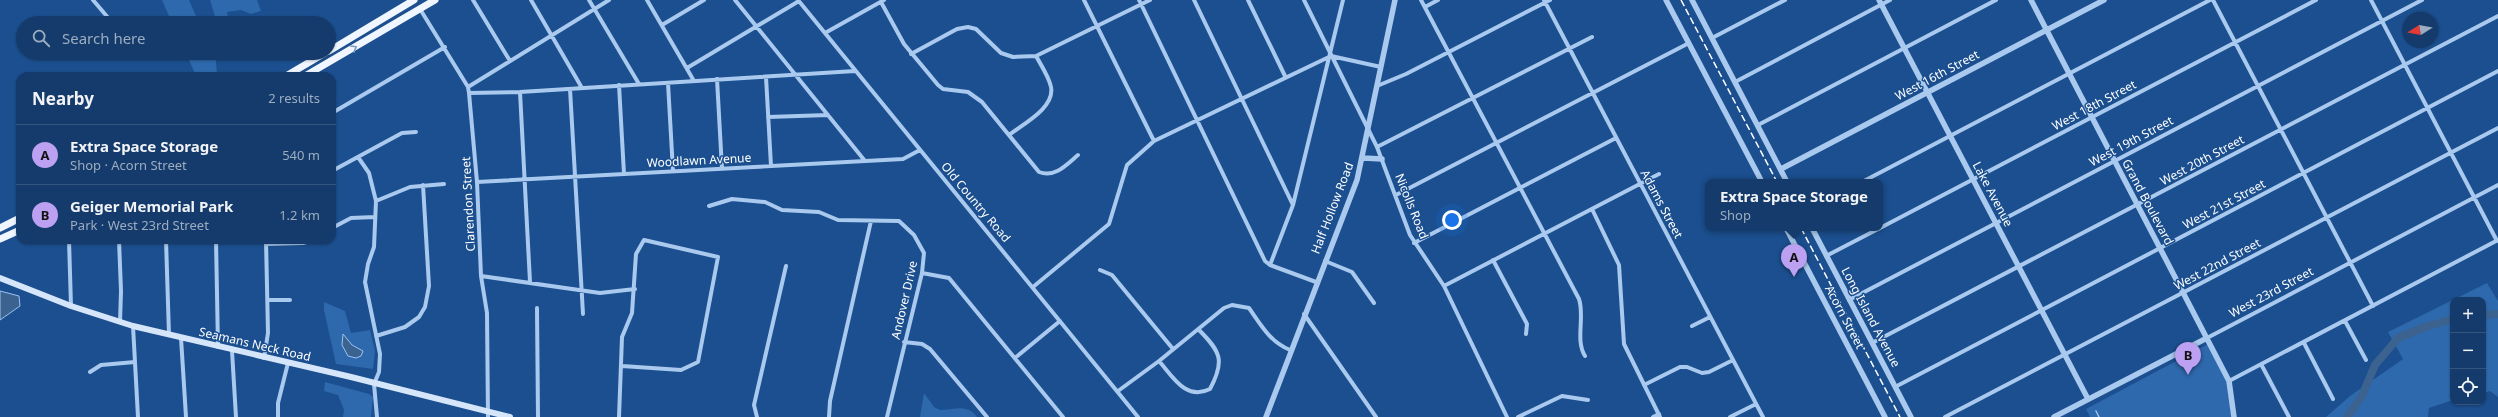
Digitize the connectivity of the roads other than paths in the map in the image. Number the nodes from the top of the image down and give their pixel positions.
1 (93, 0) edge
2 (414, 0) edge
3 (435, 0) edge
4 (473, 0) edge
5 (531, 0) edge
6 (589, 0) edge
7 (609, 0) edge
8 (647, 0) edge
9 (704, 0) edge
10 (734, 0) edge
11 (798, 0) edge
12 (1084, 0) edge
13 (1150, 0) edge
14 (1194, 0) edge
15 (1248, 0) edge
16 (1304, 0) edge
17 (1343, 0) edge
18 (1395, 0) edge
19 (1422, 0) edge
20 (1438, 0) edge
21 (1666, 0) edge
22 (1692, 0) edge
23 (1785, 0) edge
24 (1890, 0) edge
25 (1996, 0) edge
26 (2031, 0) edge
27 (2104, 0) edge
28 (2210, 0) edge
29 (2213, 0) edge
30 (2316, 0) edge
31 (2371, 0) edge
32 (2422, 0) edge
33 (883, 1) edge
34 (1546, 1) edge
35 (1140, 2) edge
36 (1880, 2) edge
37 (1425, 7) junction
38 (420, 9) junction
39 (594, 9) junction
40 (107, 16) edge
41 (2498, 16) edge
42 (2382, 21) junction
43 (662, 26) junction
44 (755, 26) junction
45 (1097, 26) junction
46 (2047, 30) junction
47 (825, 33) junction
48 (552, 34) junction
49 (1592, 37) dead end
50 (1712, 38) junction
51 (1689, 43) junction
52 (2235, 43) junction
53 (336, 46) edge
54 (445, 47) junction
55 (1569, 47) junction
56 (1905, 48) junction
57 (1449, 52) junction
58 (911, 54) junction
59 (1036, 56) junction
60 (1331, 56) junction
61 (336, 58) edge
62 (313, 60) edge
63 (333, 60) edge
64 (510, 61) junction
65 (2405, 65) junction
66 (303, 66) junction
67 (1380, 66) junction
68 (687, 68) junction
69 (2498, 71) edge
70 (293, 72) edge
71 (306, 72) edge
72 (312, 72) edge
73 (855, 72) junction
74 (2069, 74) junction
75 (795, 75) junction
76 (1285, 76) junction
77 (766, 77) junction
78 (717, 79) junction
79 (694, 81) junction
80 (668, 82) junction
81 (1735, 82) junction
82 (639, 84) junction
83 (619, 85) junction
84 (1377, 86) junction
85 (2258, 86) junction
86 (468, 87) junction
87 (582, 88) junction
88 (570, 89) junction
89 (520, 92) junction
90 (1928, 92) junction
91 (469, 93) junction
92 (1592, 93) junction
93 (1473, 97) junction
94 (1240, 98) junction
95 (2427, 108) junction
96 (336, 110) edge
97 (828, 115) junction
98 (768, 117) junction
99 (2092, 118) junction
100 (1197, 119) junction
101 (1758, 125) junction
102 (2498, 128) edge
103 (1368, 130) junction
104 (2281, 130) junction
105 (416, 132) dead end
106 (1009, 135) junction
107 (1950, 136) junction
108 (1616, 138) junction
109 (1154, 141) junction
110 (1496, 142) junction
111 (1377, 147) junction
112 (920, 150) junction
113 (2450, 153) junction
114 (1078, 156) dead end
115 (358, 157) junction
116 (1363, 158) junction
117 (1382, 159) junction
118 (865, 161) junction
119 (2114, 161) junction
120 (771, 166) junction
121 (336, 169) edge
122 (722, 169) junction
123 (1780, 169) junction
124 (673, 171) junction
125 (2304, 173) junction
126 (624, 174) junction
127 (1660, 174) dead end
128 (575, 177) junction
129 (1760, 179) edge
130 (1786, 179) edge
131 (1868, 179) edge
132 (525, 180) junction
133 (1973, 180) junction
134 (477, 182) junction
135 (444, 184) dead end
136 (1641, 184) junction
137 (423, 185) junction
138 (2498, 185) edge
139 (1520, 188) junction
140 (1396, 195) junction
141 (2474, 197) junction
142 (376, 201) junction
143 (1293, 205) junction
144 (2137, 205) junction
145 (709, 206) dead end
146 (1592, 209) junction
147 (375, 217) junction
148 (2327, 218) junction
149 (16, 220) edge
150 (871, 221) junction
151 (1996, 223) junction
152 (336, 226) edge
153 (1883, 226) edge
154 (0, 228) edge
155 (1788, 231) edge
156 (1814, 231) edge
157 (1874, 231) edge
158 (16, 232) edge
159 (1544, 234) junction
160 (0, 239) edge
161 (2497, 241) edge
162 (1414, 243) junction
163 (69, 244) edge
164 (119, 244) edge
165 (166, 244) edge
166 (216, 244) edge
167 (266, 244) edge
168 (2160, 249) junction
169 (1826, 256) junction
170 (1324, 260) junction
171 (1493, 260) junction
172 (2350, 263) junction
173 (1270, 265) junction
174 (786, 266) dead end
175 (2018, 267) junction
176 (1100, 270) dead end
177 (922, 272) junction
178 (482, 276) junction
179 (0, 278) edge
180 (530, 282) junction
181 (1316, 282) junction
182 (1444, 286) junction
183 (1033, 287) junction
184 (635, 289) junction
185 (582, 290) junction
186 (2184, 293) junction
187 (268, 300) junction
188 (290, 300) dead end
189 (1849, 300) junction
190 (1374, 303) dead end
191 (71, 306) junction
192 (2373, 306) junction
193 (537, 308) dead end
194 (2041, 310) junction
195 (1304, 313) junction
196 (583, 314) dead end
197 (1710, 317) junction
198 (2345, 321) junction
199 (120, 322) junction
200 (1060, 322) junction
201 (133, 326) junction
202 (1692, 326) dead end
203 (1199, 330) junction
204 (1526, 334) dead end
205 (169, 335) junction
206 (376, 336) junction
207 (182, 338) junction
208 (2207, 338) junction
209 (904, 342) junction
210 (1872, 343) junction
211 (2304, 343) junction
212 (218, 348) junction
213 (1173, 349) junction
214 (1290, 350) junction
215 (232, 351) junction
216 (2064, 354) junction
217 (1585, 356) dead end
218 (264, 358) junction
219 (1015, 358) junction
220 (1733, 360) junction
221 (2366, 360) dead end
222 (1159, 361) junction
223 (135, 362) junction
224 (288, 363) junction
225 (2261, 364) junction
226 (622, 366) junction
227 (90, 372) dead end
228 (2229, 381) junction
229 (374, 384) junction
230 (1644, 385) junction
231 (1895, 387) junction
232 (1118, 391) junction
233 (2088, 399) junction
234 (2333, 399) dead end
235 (1588, 400) dead end
236 (1756, 404) junction
237 (488, 414) edge
238 (1659, 416) edge
239 (138, 417) edge
240 (186, 417) edge
241 (236, 417) edge
242 (278, 417) edge
243 (377, 417) edge
244 (510, 417) edge
245 (538, 417) edge
246 (619, 417) edge
247 (758, 417) edge
248 (830, 417) edge
249 (887, 417) edge
250 (987, 417) edge
251 (1063, 417) edge
252 (1138, 417) edge
253 (1266, 417) edge
254 (1376, 417) edge
255 (1507, 417) edge
256 (1518, 417) edge
257 (1653, 417) edge
258 (1730, 417) edge
259 (1763, 417) edge
260 (1885, 417) edge
261 (1911, 417) edge
262 (1945, 417) edge
263 (2054, 417) edge
264 (2234, 417) edge
265 (2289, 417) edge

1 - 40 street
2 - 53 main road
3 - 38 main road
4 - 64 street
5 - 48 street
6 - 39 street
7 - 39 street
8 - 43 street
9 - 43 street
10 - 44 street
11 - 44 street
11 - 47 street, Old Country Road
12 - 45 street
13 - 35 street
14 - 94 street
15 - 76 street
16 - 60 street, Nicolls Road
17 - 60 street
18 - 67 street, Half Hollow Road
19 - 37 street
20 - 37 street
21 - 51 street
22 - 50 street
23 - 50 street
24 - 36 street
25 - 56 street
26 - 46 street, Grand Boulevard
27 - 46 street, West 16th Street
28 - 74 street
29 - 52 street
30 - 52 street, West 18th Street
31 - 42 street
32 - 42 street, West 19th Street
33 - 47 street
33 - 58 street
34 - 55 street, Adams Street
34 - 57 street
35 - 45 street
35 - 100 street
36 - 56 street, Lake Avenue
36 - 81 street
37 - 57 street
38 - 54 street, Clarendon Street
61 -> 38 main road
39 - 48 street
39 - 82 street
41 - 65 street, West 20th Street
42 - 65 street
42 - 85 street, West 19th Street
43 - 68 street
44 - 68 street
44 - 75 street
45 - 59 street
45 - 109 street
46 - 74 street, Grand Boulevard
46 - 90 street, West 16th Street
47 - 73 street, Old Country Road
48 - 64 street
48 - 87 street
49 - 55 street
50 - 81 street
51 - 92 street
51 - 129 street
52 - 85 street
52 - 99 street, West 18th Street
54 - 86 street, Clarendon Street
54 - 96 street
55 - 92 street, Adams Street
55 - 93 street
56 - 90 street, Lake Avenue
56 - 101 street
57 - 84 street
57 - 93 street
58 - 59 street
58 - 106 street
59 - 106 street
60 - 67 street
60 - 76 street
60 - 103 street, Nicolls Road
60 - 143 street
62 - 66 main road
72 -> 63 main road
64 - 86 street
65 - 95 street
65 - 104 street, West 20th Street
66 - 70 main road
66 - 71 street
67 - 84 street, Half Hollow Road
68 - 79 street
69 - 95 street, West 21st Street
73 - 75 street
73 - 112 street, Old Country Road
74 - 99 street, Grand Boulevard
74 - 107 street
75 - 77 street
75 - 97 street
76 - 94 street
77 - 78 street
77 - 98 street
78 - 79 street
78 - 122 street
79 - 80 street
80 - 82 street
80 - 124 street
81 - 101 street
82 - 83 street
83 - 87 street
83 - 126 street
84 - 103 street, Half Hollow Road
85 - 104 street
85 - 119 street, West 19th Street
86 - 91 street, Clarendon Street
87 - 88 street
88 - 89 street
88 - 128 street
89 - 91 street
89 - 132 street
90 - 107 street, Lake Avenue
90 - 123 street, West 16th Street
91 - 134 street, Clarendon Street
92 - 108 street, Adams Street
92 - 110 street
93 - 110 street
93 - 111 street
94 - 100 street
94 - 143 street
95 - 113 street
95 - 125 street, West 21st Street
97 - 98 street
97 - 118 street
98 - 120 street
99 - 119 street, Grand Boulevard
99 - 133 street, West 18th Street
100 - 109 street
100 - 173 street
101 - 123 street
102 - 113 street, West 22nd Street
103 - 111 street, Nicolls Road
103 - 116 street, Half Hollow Road
104 - 125 street
104 - 144 street, West 20th Street
105 - 115 street
106 - 114 street
107 - 131 street
107 - 133 street, Lake Avenue
108 - 136 street, Adams Street
108 - 139 street
109 - 183 street
110 - 139 street
110 - 140 street
111 - 117 street, Nicolls Road
112 - 118 street, Woodlawn Avenue
112 - 183 street, Old Country Road
113 - 141 street
113 - 148 street, West 22nd Street
115 - 121 street
115 - 142 street
116 - 117 street
116 - 170 street, Half Hollow Road
117 - 140 street, Nicolls Road
118 - 120 street, Woodlawn Avenue
119 - 144 street, Grand Boulevard
119 - 151 street, West 19th Street
120 - 122 street, Woodlawn Avenue
122 - 124 street, Woodlawn Avenue
123 - 130 street
124 - 126 street, Woodlawn Avenue
125 - 148 street
125 - 168 street, West 21st Street
126 - 128 street, Woodlawn Avenue
127 - 136 street
128 - 132 street, Woodlawn Avenue
128 - 185 street
132 - 134 street, Woodlawn Avenue
132 - 180 street
133 - 151 street, Lake Avenue
133 - 153 street, West 18th Street
134 - 178 street, Clarendon Street
135 - 137 street
136 - 146 street
136 - 197 street, Adams Street
137 - 142 street
137 - 206 street
138 - 141 street, West 23rd Street
139 - 159 street
139 - 162 street
140 - 162 street, Nicolls Road
141 - 161 street
141 - 172 street, West 23rd Street
142 - 147 street
143 - 173 street
144 - 168 street, Grand Boulevard
144 - 175 street, West 20th Street
145 - 150 street, Andover Drive
146 - 159 street
146 - 230 street
147 - 152 street
147 - 206 street
148 - 172 street
148 - 186 street, West 22nd Street
149 - 154 main road
150 - 177 street, Andover Drive
150 - 248 street
151 - 175 street, Lake Avenue
151 - 189 street, West 19th Street
155 - 260 street, Acorn Street
156 - 169 street, Long Island Avenue
157 - 169 street, West 18th Street
158 - 160 main road
159 - 171 street
159 - 217 street
161 - 192 street
162 - 182 street, Nicolls Road
163 - 191 street
164 - 199 street
165 - 205 street
166 - 212 street
167 - 187 street
168 - 186 street, Grand Boulevard
168 - 194 street, West 21st Street
169 - 189 street, Long Island Avenue
170 - 181 street, Half Hollow Road
170 - 190 street
171 - 182 street
171 - 204 street
172 - 192 street
172 - 208 street, West 23rd Street
173 - 181 street
174 - 247 street
175 - 194 street, Lake Avenue
175 - 210 street, West 20th Street
176 - 213 street
177 - 209 street, Andover Drive
177 - 219 street
178 - 180 street
178 - 237 street, Clarendon Street
179 - 191 main road, Seamans Neck Road
180 - 185 street
181 - 195 street, Half Hollow Road
182 - 255 street, Nicolls Road
183 - 200 street, Old Country Road
184 - 185 street
184 - 226 street
184 - 226 street
185 - 196 street
186 - 208 street, Grand Boulevard
186 - 216 street, West 22nd Street
187 - 188 street
187 - 218 street
189 - 210 street, Long Island Avenue
191 - 199 main road, Seamans Neck Road
192 - 198 street
193 - 245 street
194 - 216 street, Lake Avenue
194 - 231 street, West 21st Street
195 - 214 street, Half Hollow Road
195 - 254 street
197 - 202 street
197 - 220 street, Adams Street
198 - 211 street
198 - 221 street
199 - 201 main road, Seamans Neck Road
200 - 219 street
200 - 232 street, Old Country Road
201 - 205 main road, Seamans Neck Road
201 - 223 street
203 - 213 street
203 - 214 street
203 - 222 street
205 - 207 main road, Seamans Neck Road
206 - 229 street
207 - 212 main road, Seamans Neck Road
207 - 240 street
208 - 228 street, Grand Boulevard
208 - 233 street, West 23rd Street
209 - 249 street, Andover Drive
209 - 250 street
210 - 231 street, Long Island Avenue
211 - 225 street
211 - 234 street
212 - 215 main road, Seamans Neck Road
213 - 222 street
214 - 253 street, Half Hollow Road
215 - 218 main road, Seamans Neck Road
215 - 241 street
216 - 233 street, Lake Avenue
216 - 262 street, West 22nd Street
218 - 224 main road, Seamans Neck Road
219 - 251 street
220 - 230 street
220 - 236 street, Adams Street
222 - 232 street
223 - 227 street
223 - 239 street
224 - 229 main road, Seamans Neck Road
224 - 242 street
225 - 228 street
225 - 265 street
226 - 246 street
228 - 264 street, Grand Boulevard
229 - 237 main road, Seamans Neck Road
229 - 243 street
230 - 238 street
231 - 261 street, Long Island Avenue
232 - 252 street, Old Country Road
233 - 263 street, West 23rd Street
235 - 256 street
236 - 258 street
236 - 259 street, Adams Street
237 - 244 main road, Seamans Neck Road
238 - 257 street

